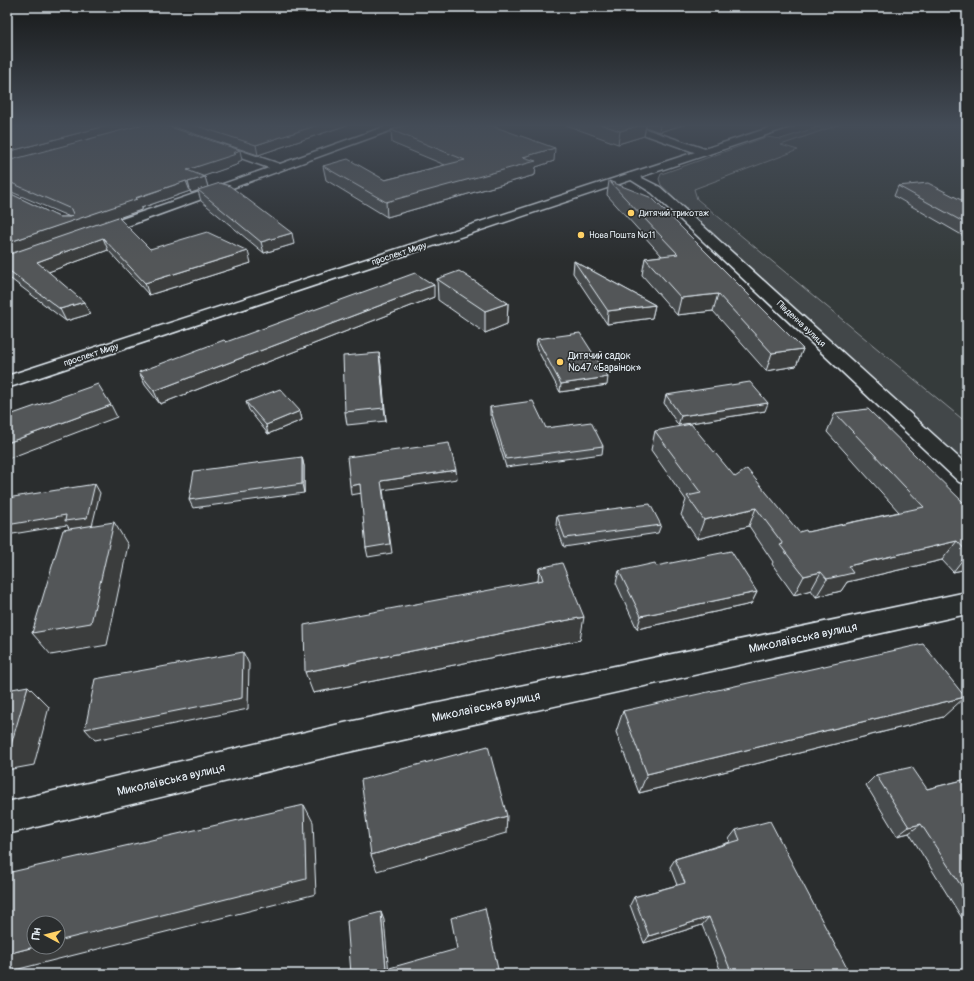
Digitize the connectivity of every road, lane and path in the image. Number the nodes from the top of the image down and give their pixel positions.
1 (275, 170) edge
2 (651, 170) edge
3 (632, 176) junction
4 (81, 238) edge
5 (7, 382) edge
6 (967, 477) edge
7 (967, 603) edge
8 (7, 818) edge

1 - 4 street
2 - 3 street, проспект Миру
3 - 5 street, проспект Миру
3 - 6 street, Південна вулиця
7 - 8 street, Миколаївська вулиця

